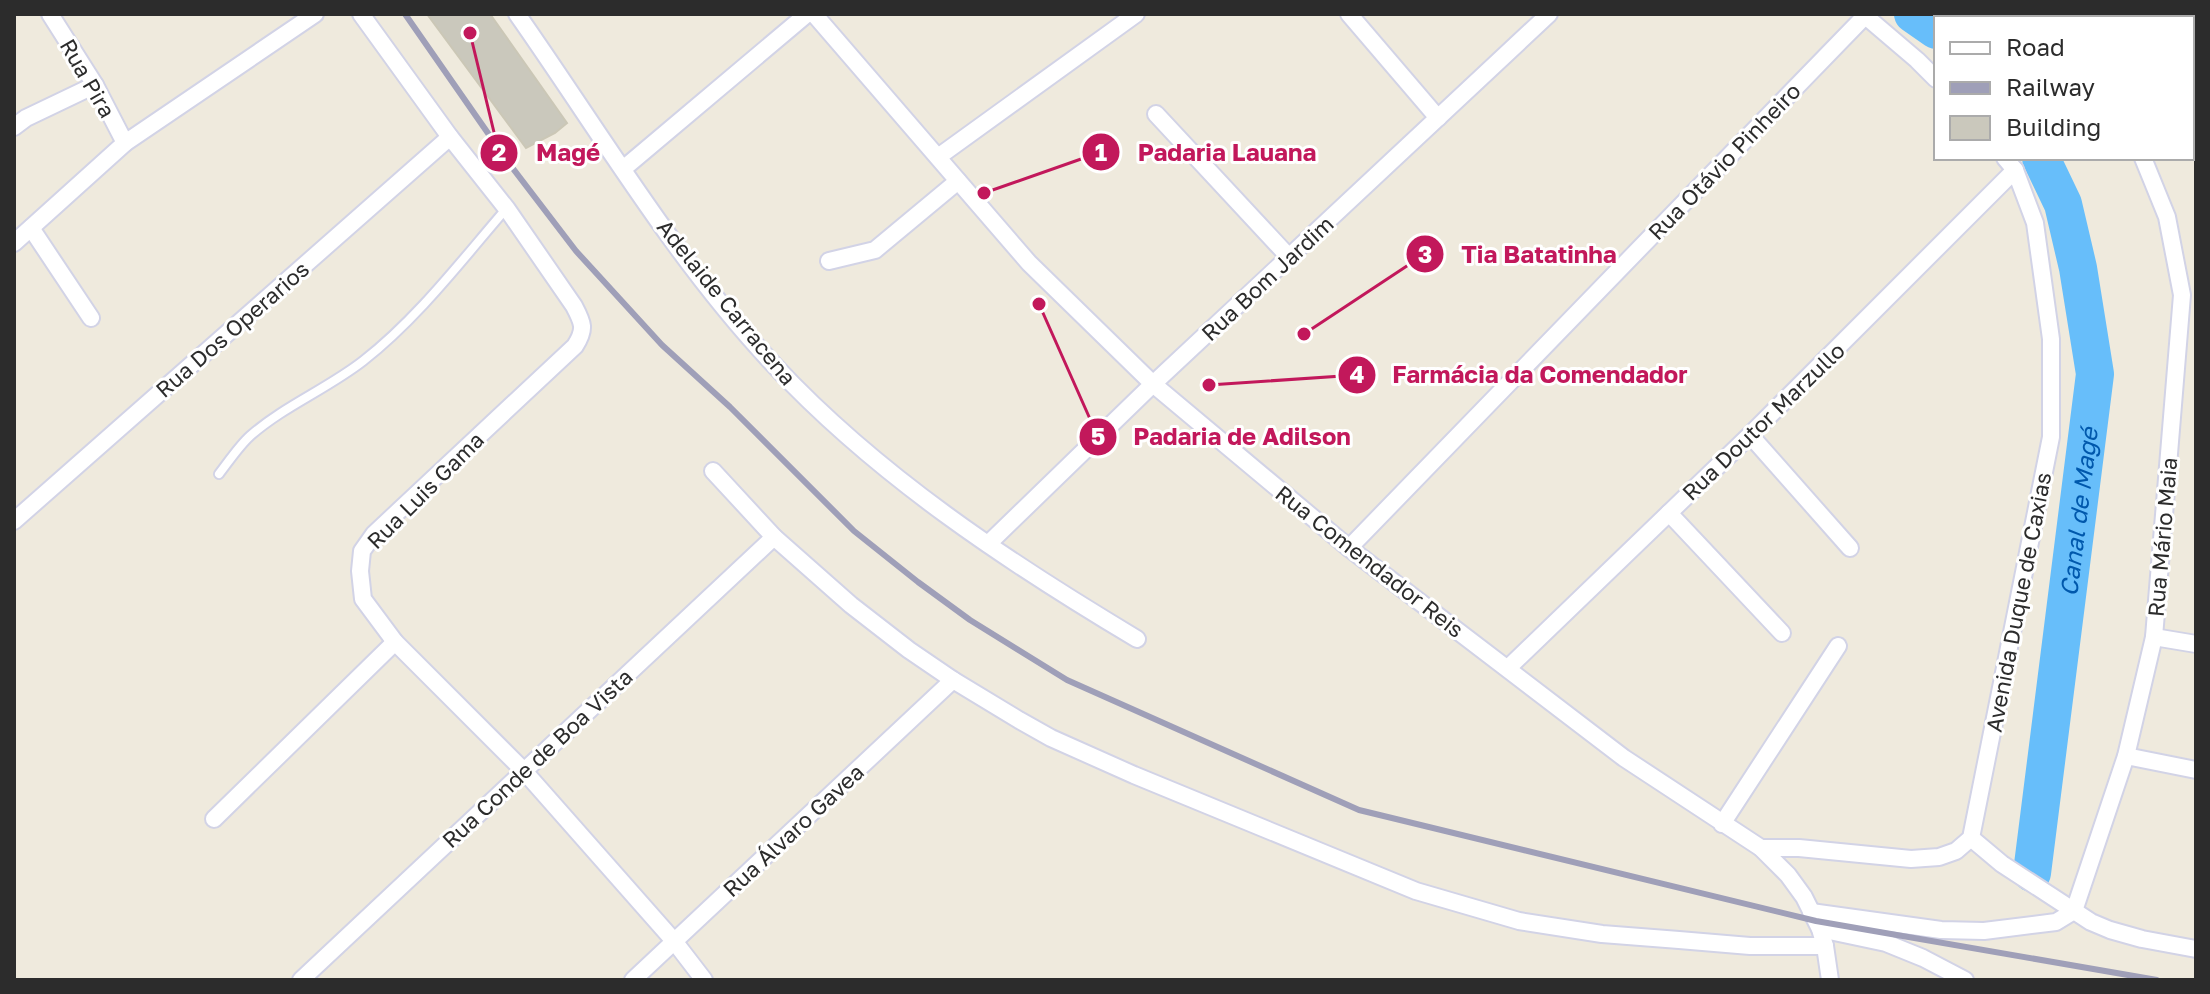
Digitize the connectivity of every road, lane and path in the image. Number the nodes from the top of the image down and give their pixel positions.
1 (50, 14) edge
2 (315, 14) edge
3 (361, 14) edge
4 (517, 14) edge
5 (807, 14) edge
6 (814, 14) edge
7 (1136, 14) edge
8 (1349, 14) edge
9 (1549, 14) edge
10 (1864, 15) edge
11 (1934, 77) edge
12 (95, 85) junction
13 (1156, 114) dead end
14 (1438, 118) junction
15 (14, 127) edge
16 (450, 137) junction
17 (125, 143) junction
18 (938, 157) junction
19 (2144, 160) edge
20 (2010, 164) edge
21 (623, 169) junction
22 (958, 181) junction
23 (507, 209) junction
24 (31, 228) junction
25 (14, 243) edge
26 (1289, 257) junction
27 (829, 261) dead end
28 (2189, 296) edge
29 (91, 318) dead end
30 (1153, 384) junction
31 (1750, 435) junction
32 (713, 471) dead end
33 (219, 474) dead end
34 (1669, 513) junction
35 (14, 521) edge
36 (774, 537) junction
37 (988, 544) junction
38 (1349, 548) junction
39 (1850, 548) dead end
40 (1782, 633) dead end
41 (2154, 637) junction
42 (1137, 639) dead end
43 (395, 642) junction
44 (2196, 644) edge
45 (1838, 646) dead end
46 (1508, 668) junction
47 (953, 680) junction
48 (2126, 756) junction
49 (2196, 770) edge
50 (524, 771) junction
51 (214, 819) dead end
52 (1722, 824) junction
53 (1971, 838) junction
54 (1761, 848) junction
55 (2074, 911) junction
56 (1811, 912) junction
57 (1820, 929) junction
58 (674, 941) junction
59 (1825, 946) junction
60 (2196, 949) edge
61 (301, 980) edge
62 (633, 980) edge
63 (704, 980) edge
64 (1830, 980) edge
65 (1965, 980) edge

1 - 12 street, Rua Pira
2 - 17 street
3 - 16 street, Rua Luis Gama
4 - 21 street, Adelaide Carracena
5 - 21 street
6 - 18 street, Rua Comendador Reis
7 - 18 street
8 - 14 street
9 - 14 street, Rua Bom Jardim
10 - 11 street
10 - 38 street, Rua Otávio Pinheiro
12 - 15 street
12 - 17 street, Rua Pira
13 - 26 street
14 - 26 street, Rua Bom Jardim
16 - 23 street, Rua Luis Gama
16 - 35 street, Rua Dos Operarios
17 - 24 street
18 - 22 street, Rua Comendador Reis
19 - 28 street, Rua Mário Maia
20 - 31 street, Rua Doutor Marzullo
20 - 53 street, Avenida Duque de Caxias
21 - 37 street, Adelaide Carracena
22 - 27 street
22 - 30 street, Rua Comendador Reis
23 - 33 lane
23 - 43 street, Rua Luis Gama
24 - 25 street
24 - 29 street
26 - 30 street, Rua Bom Jardim
28 - 41 street, Rua Mário Maia
30 - 37 street, Rua Bom Jardim
30 - 38 street, Rua Comendador Reis
31 - 34 street, Rua Doutor Marzullo
31 - 39 street
32 - 36 street
34 - 40 street
34 - 46 street, Rua Doutor Marzullo
36 - 47 street
36 - 50 street, Rua Conde de Boa Vista
37 - 42 street, Adelaide Carracena
38 - 46 street, Rua Comendador Reis
41 - 44 street
41 - 48 street, Rua Mário Maia
43 - 50 street, Rua Luis Gama
43 - 51 street
45 - 52 street
46 - 52 street, Rua Comendador Reis
47 - 58 street, Rua Álvaro Gavea
47 - 59 street
48 - 49 street
48 - 55 street, Rua Mário Maia
50 - 58 street, Rua Luis Gama
50 - 61 street, Rua Conde de Boa Vista
52 - 54 street, Rua Comendador Reis
53 - 54 street
53 - 55 street
54 - 56 street, Rua Comendador Reis
55 - 56 street
55 - 60 street
56 - 57 street, Rua Comendador Reis
57 - 59 street, Rua Comendador Reis
57 - 65 street
58 - 62 street, Rua Álvaro Gavea
58 - 63 street, Rua Luis Gama
59 - 64 street, Rua Comendador Reis

